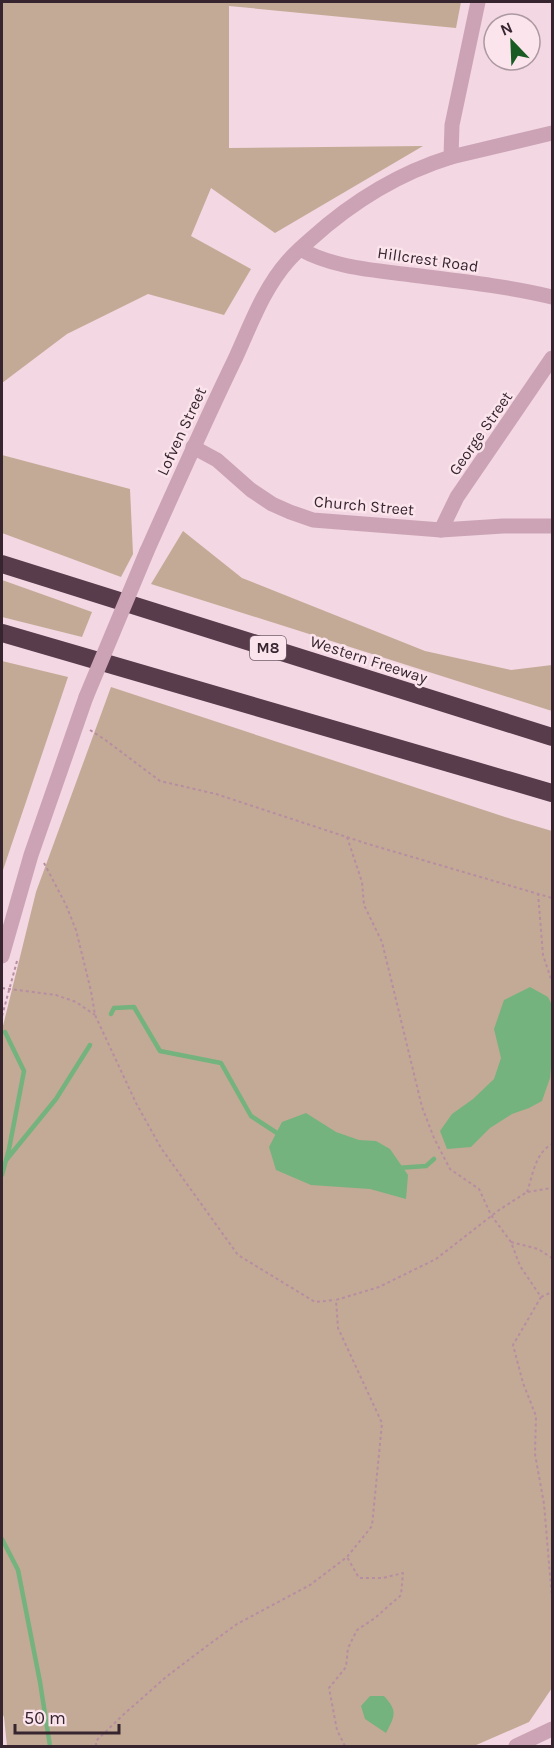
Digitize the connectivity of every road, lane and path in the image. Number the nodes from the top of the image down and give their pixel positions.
1 (478, 2) edge
2 (552, 133) edge
3 (451, 157) junction
4 (300, 249) junction
5 (552, 297) edge
6 (552, 358) edge
7 (193, 447) junction
8 (552, 526) edge
9 (441, 530) junction
10 (2, 564) edge
11 (2, 633) edge
12 (77, 724) junction
13 (552, 737) edge
14 (552, 793) edge
15 (347, 837) junction
16 (31, 855) junction
17 (538, 893) junction
18 (552, 898) edge
19 (18, 955) dead end
20 (2, 956) edge
21 (552, 982) edge
22 (2, 988) edge
23 (9, 989) junction
24 (95, 1015) junction
25 (2, 1016) edge
26 (552, 1143) edge
27 (552, 1188) edge
28 (527, 1192) junction
29 (491, 1215) junction
30 (511, 1242) junction
31 (552, 1258) edge
32 (552, 1292) edge
33 (541, 1297) junction
34 (336, 1300) junction
35 (347, 1557) junction
36 (552, 1599) edge
37 (552, 1730) edge
38 (96, 1746) edge
39 (345, 1746) edge
40 (516, 1746) edge

1 - 3 street
2 - 3 street, Lofven Street
3 - 4 street, Lofven Street
4 - 5 street, Hillcrest Road
4 - 7 street, Lofven Street
6 - 9 street, George Street
7 - 9 street, Church Street
7 - 12 street, Lofven Street, bridge
8 - 9 street, Church Street
10 - 13 highway, Western Freeway / M8
11 - 14 highway
12 - 15 path
12 - 16 street, Lofven Street
15 - 17 path
15 - 29 path
16 - 20 street, Lofven Street
16 - 24 path
17 - 18 path
17 - 21 path
19 - 23 path
22 - 23 path
23 - 24 path
23 - 25 path
24 - 34 path
26 - 28 path
27 - 28 path
28 - 29 path
29 - 30 path
29 - 34 path
30 - 31 path
30 - 33 path
32 - 33 path
33 - 36 path
34 - 35 path
35 - 38 path
35 - 39 path
37 - 40 street

